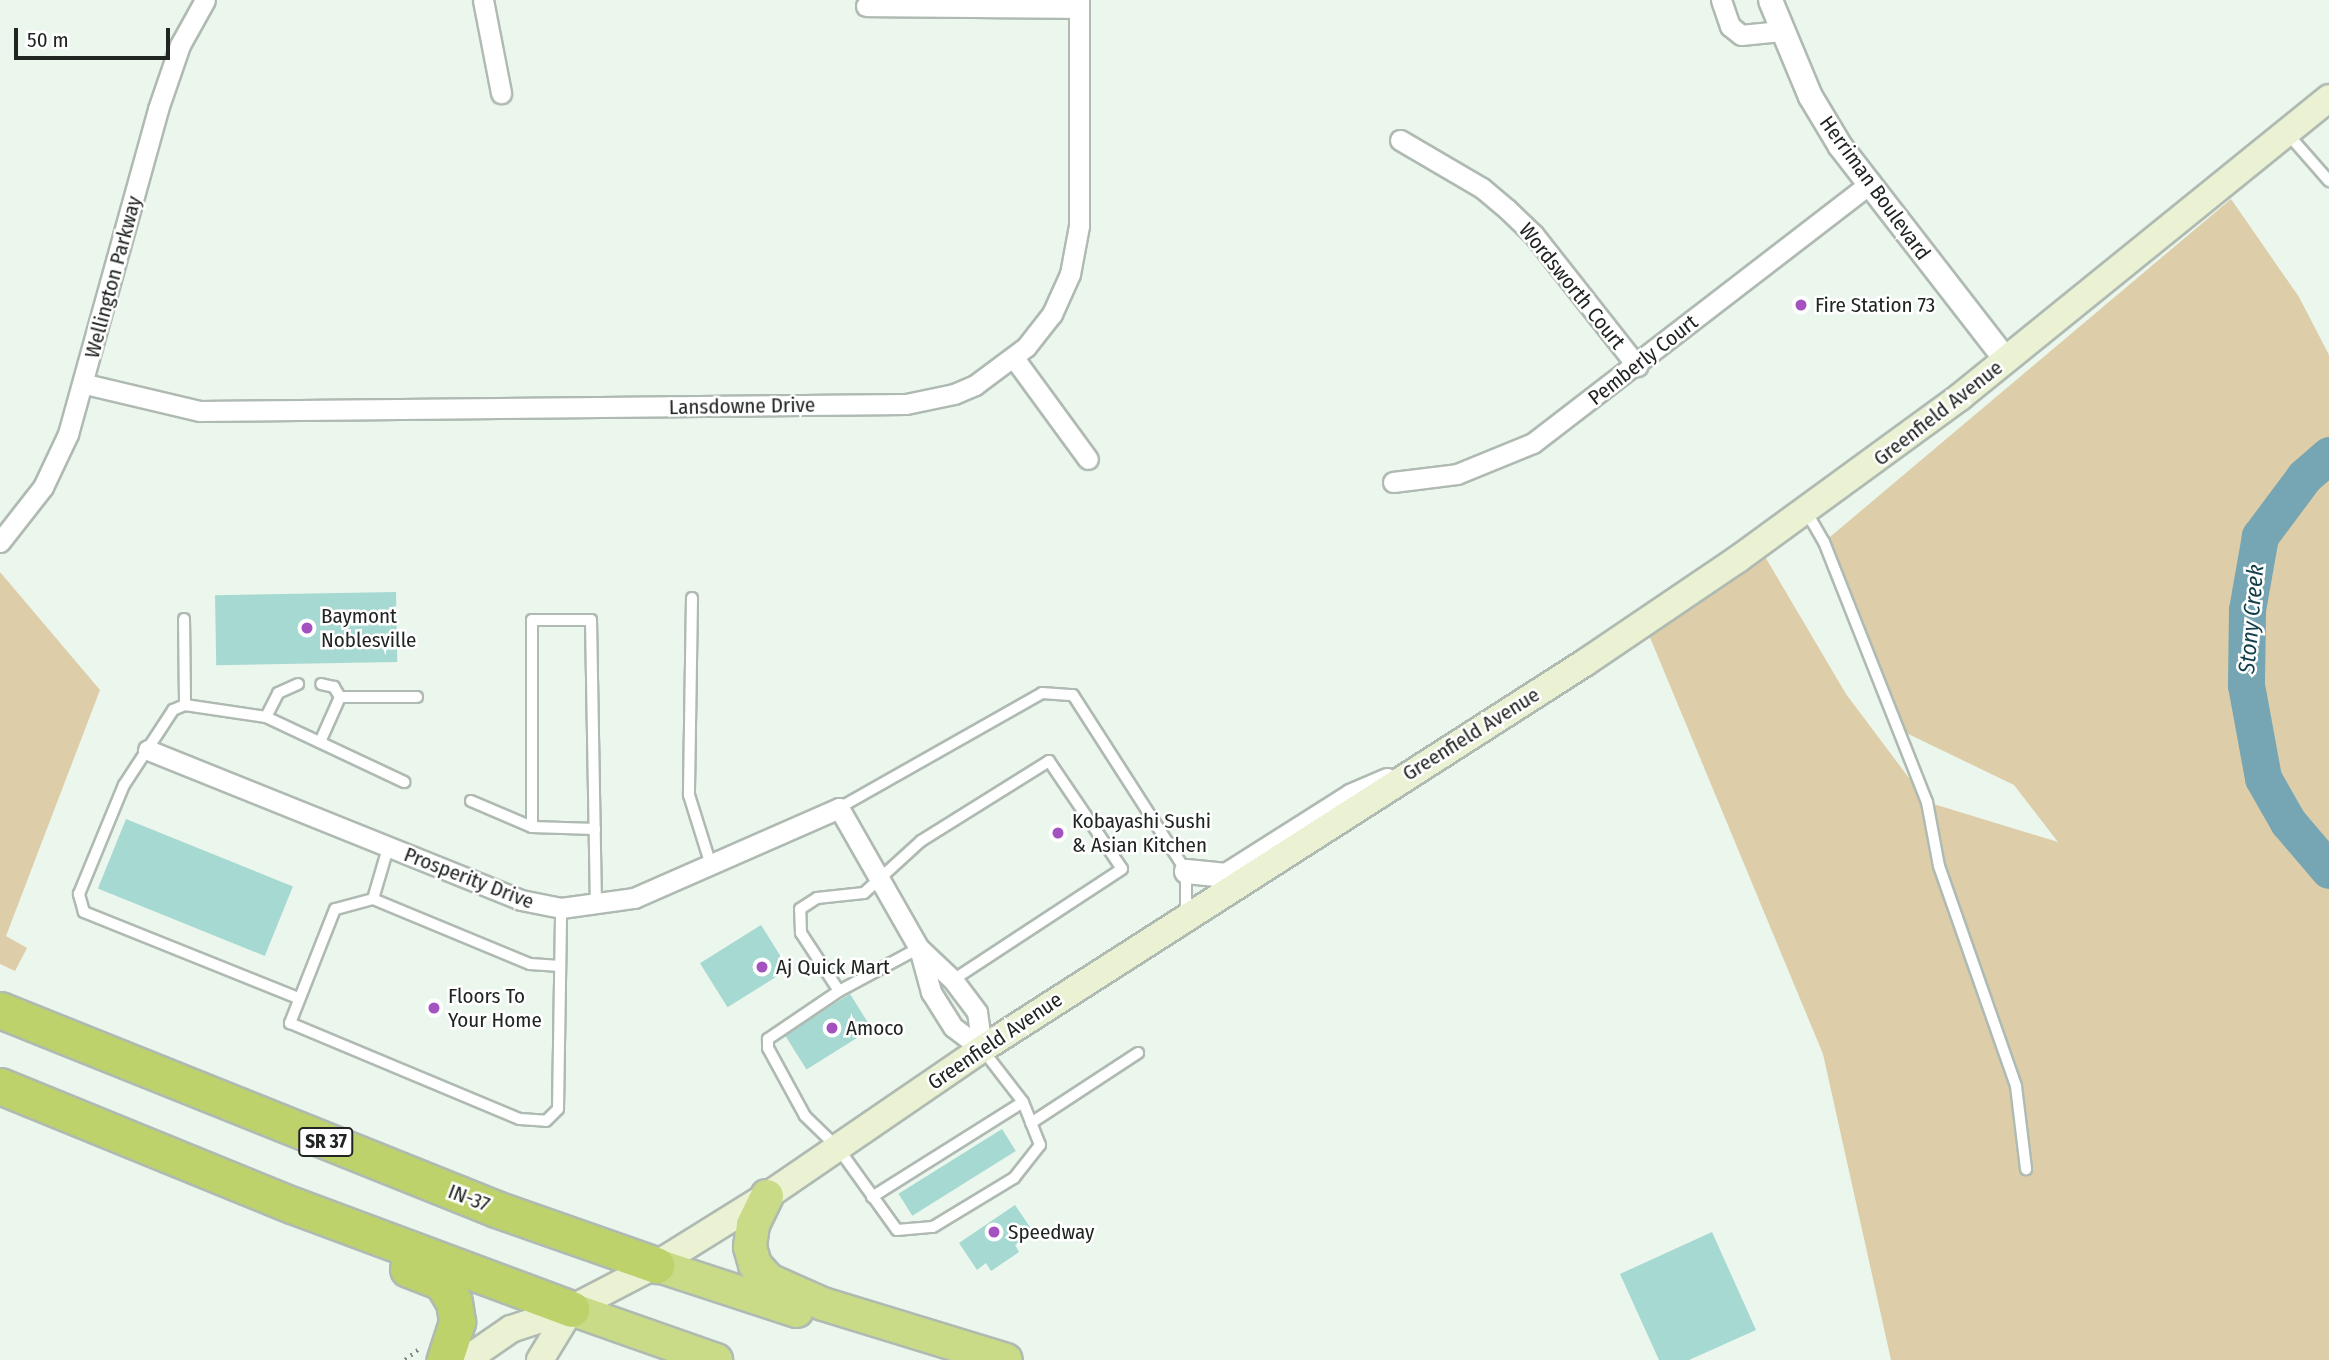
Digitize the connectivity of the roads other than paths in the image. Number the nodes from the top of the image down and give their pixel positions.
1 (205, 0) edge
2 (483, 0) edge
3 (1721, 0) edge
4 (1770, 0) edge
5 (1079, 4) edge
6 (866, 6) dead end
7 (1782, 31) junction
8 (501, 93) dead end
9 (2329, 98) edge
10 (2286, 133) junction
11 (1400, 140) dead end
12 (2329, 181) edge
13 (1868, 185) junction
14 (1014, 358) junction
15 (2006, 360) junction
16 (1637, 366) junction
17 (85, 384) junction
18 (1088, 459) dead end
19 (1393, 482) dead end
20 (1805, 510) junction
21 (0, 542) edge
22 (692, 598) dead end
23 (184, 619) dead end
24 (298, 684) dead end
25 (321, 684) dead end
26 (340, 697) junction
27 (417, 697) dead end
28 (185, 705) junction
29 (266, 717) junction
30 (320, 742) junction
31 (148, 750) junction
32 (1428, 761) junction
33 (404, 782) dead end
34 (471, 801) dead end
35 (839, 808) junction
36 (532, 827) junction
37 (595, 829) junction
38 (388, 848) junction
39 (711, 865) junction
40 (1186, 871) junction
41 (880, 881) junction
42 (373, 899) junction
43 (597, 907) junction
44 (561, 908) junction
45 (1186, 916) junction
46 (919, 948) junction
47 (560, 966) junction
48 (953, 980) junction
49 (839, 991) junction
50 (298, 998) junction
51 (0, 1010) edge
52 (982, 1049) junction
53 (1138, 1053) dead end
54 (0, 1086) edge
55 (0, 1096) edge
56 (1023, 1102) junction
57 (1031, 1123) junction
58 (838, 1148) junction
59 (2026, 1169) dead end
60 (767, 1196) junction
61 (872, 1197) junction
62 (656, 1265) junction
63 (570, 1309) junction
64 (445, 1360) edge
65 (466, 1360) edge
66 (540, 1360) edge
67 (716, 1360) edge
68 (948, 1360) edge
69 (1006, 1360) edge

1 - 17 street, Wellington Parkway
2 - 8 street
3 - 7 street
4 - 7 street, Herriman Boulevard
5 - 6 street
5 - 14 street, Lansdowne Drive
7 - 13 street, Herriman Boulevard
9 - 10 main road, Greenfield Avenue
10 - 12 lane
10 - 15 main road, Greenfield Avenue
11 - 16 street, Wordsworth Court
13 - 15 street, Herriman Boulevard
13 - 16 street, Pemberly Court
14 - 17 street, Lansdowne Drive
14 - 18 street
15 - 20 main road, Greenfield Avenue
16 - 19 street, Pemberly Court
17 - 21 street, Wellington Parkway
20 - 32 main road, Greenfield Avenue
20 - 59 lane
22 - 39 lane
23 - 28 lane
24 - 29 lane
25 - 26 lane
26 - 27 lane
26 - 30 lane
28 - 29 lane
28 - 31 lane
29 - 30 lane
30 - 33 lane
31 - 38 street, Prosperity Drive
31 - 50 lane
32 - 40 street
32 - 45 main road, Greenfield Avenue
34 - 36 lane
35 - 39 street, Prosperity Drive
35 - 40 lane
35 - 41 street
36 - 37 lane
36 - 37 lane
37 - 43 lane
38 - 42 lane
38 - 44 street, Prosperity Drive
39 - 43 street, Prosperity Drive
40 - 45 lane
41 - 46 street
41 - 48 lane
41 - 49 lane
42 - 47 lane
42 - 50 lane
43 - 44 street, Prosperity Drive
44 - 47 lane
45 - 52 main road, Greenfield Avenue
46 - 48 street
46 - 49 lane
46 - 52 street
47 - 50 lane
48 - 52 street
49 - 58 lane
51 - 62 highway, IN-37 / SR 37
52 - 56 lane
52 - 58 main road, Greenfield Avenue
53 - 57 lane
54 - 63 highway
55 - 64 highway
56 - 57 lane
56 - 61 lane
57 - 61 lane
58 - 60 main road, Greenfield Avenue
58 - 61 lane
60 - 62 main road, Greenfield Avenue
60 - 69 highway
62 - 63 main road, Greenfield Avenue
62 - 68 highway, IN-37 / SR 37
63 - 65 main road, Greenfield Avenue
63 - 66 main road
63 - 67 highway

